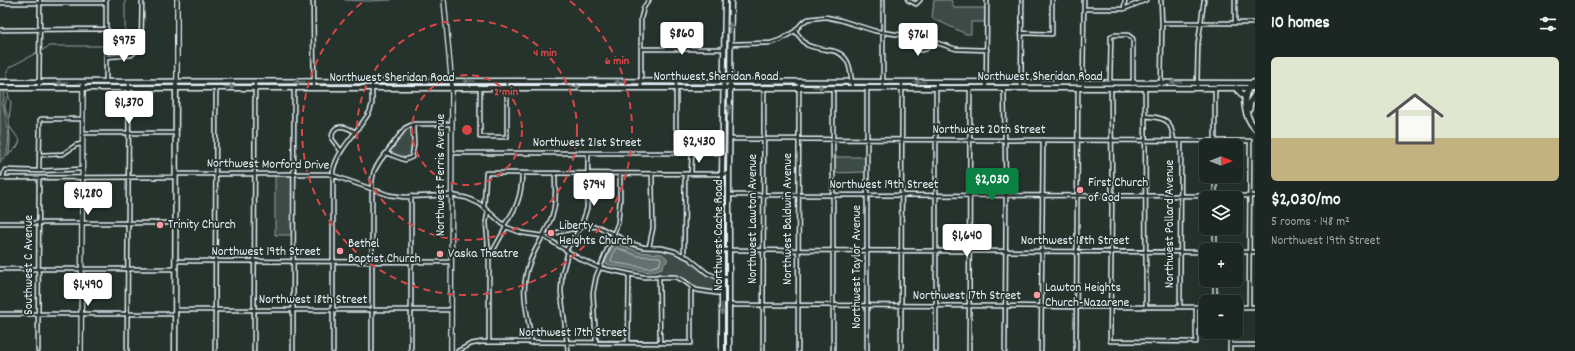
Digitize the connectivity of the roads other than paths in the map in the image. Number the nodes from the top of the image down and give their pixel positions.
1 (142, 0) edge
2 (177, 0) edge
3 (313, 0) edge
4 (444, 0) edge
5 (649, 0) edge
6 (725, 0) edge
7 (731, 0) edge
8 (883, 0) edge
9 (908, 0) edge
10 (920, 0) edge
11 (987, 0) edge
12 (1022, 0) edge
13 (1052, 0) edge
14 (1084, 0) edge
15 (1125, 0) edge
16 (1146, 0) edge
17 (1161, 0) edge
18 (1204, 0) edge
19 (1235, 0) edge
20 (6, 2) edge
21 (40, 2) edge
22 (74, 2) edge
23 (106, 2) edge
24 (0, 4) edge
25 (1084, 9) junction
26 (1124, 9) junction
27 (1162, 23) junction
28 (1202, 23) junction
29 (1235, 23) junction
30 (1255, 23) edge
31 (40, 29) junction
32 (106, 29) junction
33 (0, 30) edge
34 (795, 31) junction
35 (884, 32) junction
36 (1021, 33) junction
37 (914, 36) junction
38 (932, 41) junction
39 (730, 44) junction
40 (641, 49) junction
41 (723, 49) junction
42 (987, 50) junction
43 (106, 57) junction
44 (451, 81) junction
45 (507, 81) junction
46 (536, 81) junction
47 (723, 81) junction
48 (729, 81) junction
49 (798, 81) junction
50 (0, 82) edge
51 (176, 82) junction
52 (255, 82) junction
53 (314, 82) junction
54 (372, 82) junction
55 (566, 82) junction
56 (641, 82) junction
57 (676, 82) junction
58 (852, 82) junction
59 (883, 82) junction
60 (902, 82) junction
61 (936, 82) junction
62 (986, 82) junction
63 (1021, 82) junction
64 (1077, 82) junction
65 (1083, 82) junction
66 (1110, 82) junction
67 (1133, 82) junction
68 (1161, 82) junction
69 (1197, 82) junction
70 (1215, 82) junction
71 (40, 83) junction
72 (83, 83) junction
73 (106, 83) junction
74 (129, 83) junction
75 (1254, 84) edge
76 (216, 87) junction
77 (255, 87) junction
78 (294, 87) junction
79 (480, 87) junction
80 (798, 87) junction
81 (833, 87) junction
82 (852, 87) junction
83 (867, 87) junction
84 (883, 87) junction
85 (902, 87) junction
86 (936, 87) junction
87 (970, 87) junction
88 (986, 87) junction
89 (1004, 87) junction
90 (1021, 87) junction
91 (1078, 87) junction
92 (1083, 87) junction
93 (1111, 87) junction
94 (1133, 87) junction
95 (1145, 87) junction
96 (1161, 87) junction
97 (1197, 87) junction
98 (0, 88) edge
99 (40, 88) junction
100 (83, 88) junction
101 (129, 88) junction
102 (176, 88) junction
103 (314, 88) junction
104 (372, 88) junction
105 (452, 88) junction
106 (507, 88) junction
107 (517, 88) junction
108 (535, 88) junction
109 (641, 88) junction
110 (676, 88) junction
111 (723, 88) junction
112 (729, 88) junction
113 (764, 88) junction
114 (1215, 88) junction
115 (1236, 88) junction
116 (1247, 88) junction
117 (1255, 94) edge
118 (1245, 97) junction
119 (1145, 116) junction
120 (82, 119) junction
121 (1255, 123) edge
122 (413, 124) junction
123 (452, 124) junction
124 (1255, 128) edge
125 (355, 132) junction
126 (82, 133) junction
127 (129, 133) junction
128 (176, 133) junction
129 (722, 139) junction
130 (729, 139) junction
131 (1215, 139) edge
132 (764, 140) junction
133 (799, 140) junction
134 (832, 140) junction
135 (867, 140) junction
136 (902, 140) junction
137 (936, 140) junction
138 (969, 140) junction
139 (1005, 140) junction
140 (1043, 140) junction
141 (1077, 141) junction
142 (1111, 141) junction
143 (1146, 141) junction
144 (1174, 141) junction
145 (1181, 141) junction
146 (1199, 141) edge
147 (1243, 141) edge
148 (82, 144) junction
149 (729, 147) junction
150 (341, 151) junction
151 (386, 153) junction
152 (452, 153) junction
153 (681, 153) junction
154 (692, 153) junction
155 (722, 153) junction
156 (588, 154) junction
157 (39, 155) junction
158 (82, 169) junction
159 (39, 171) junction
160 (522, 173) junction
161 (555, 173) junction
162 (215, 174) junction
163 (255, 174) junction
164 (588, 174) junction
165 (620, 174) junction
166 (652, 174) junction
167 (685, 174) junction
168 (692, 174) junction
169 (722, 174) junction
170 (729, 174) junction
171 (176, 175) junction
172 (294, 175) junction
173 (333, 176) junction
174 (1, 178) edge
175 (39, 178) junction
176 (82, 178) junction
177 (128, 178) junction
178 (372, 190) junction
179 (729, 195) junction
180 (764, 195) junction
181 (798, 195) junction
182 (832, 195) junction
183 (867, 195) junction
184 (901, 195) junction
185 (936, 195) junction
186 (970, 195) junction
187 (411, 196) junction
188 (451, 196) junction
189 (1006, 196) junction
190 (1042, 196) junction
191 (1077, 196) junction
192 (1112, 196) junction
193 (1146, 196) junction
194 (1181, 196) junction
195 (1243, 196) edge
196 (1250, 196) junction
197 (1255, 196) edge
198 (1199, 197) edge
199 (484, 207) junction
200 (488, 211) junction
201 (0, 223) edge
202 (128, 223) junction
203 (176, 223) junction
204 (39, 224) junction
205 (81, 224) junction
206 (505, 226) junction
207 (581, 227) junction
208 (614, 234) junction
209 (542, 236) junction
210 (649, 247) junction
211 (722, 250) junction
212 (728, 250) junction
213 (764, 250) junction
214 (798, 250) junction
215 (833, 250) junction
216 (867, 250) junction
217 (901, 250) junction
218 (567, 251) junction
219 (936, 251) junction
220 (969, 251) junction
221 (1006, 251) junction
222 (1042, 251) junction
223 (1146, 251) junction
224 (1077, 252) junction
225 (1111, 252) junction
226 (1180, 252) junction
227 (1199, 252) edge
228 (1243, 252) edge
229 (1250, 252) junction
230 (1255, 252) edge
231 (684, 255) junction
232 (489, 258) junction
233 (176, 261) junction
234 (215, 262) junction
235 (254, 262) junction
236 (293, 262) junction
237 (333, 262) junction
238 (372, 262) junction
239 (411, 262) junction
240 (451, 262) junction
241 (600, 268) junction
242 (0, 269) edge
243 (39, 269) junction
244 (81, 269) junction
245 (128, 269) junction
246 (176, 269) junction
247 (629, 274) junction
248 (659, 276) junction
249 (722, 277) junction
250 (728, 277) junction
251 (692, 288) junction
252 (722, 294) junction
253 (728, 305) junction
254 (763, 305) junction
255 (798, 305) junction
256 (832, 306) junction
257 (867, 306) junction
258 (901, 306) junction
259 (936, 306) junction
260 (969, 306) junction
261 (1006, 306) junction
262 (1041, 307) junction
263 (1110, 307) junction
264 (1146, 307) junction
265 (1180, 307) junction
266 (1196, 307) joint
267 (1243, 307) edge
268 (1249, 307) junction
269 (1255, 307) edge
270 (1076, 308) junction
271 (216, 310) junction
272 (254, 310) junction
273 (293, 310) junction
274 (333, 310) junction
275 (372, 310) junction
276 (411, 310) junction
277 (451, 310) junction
278 (175, 312) junction
279 (0, 314) edge
280 (38, 314) junction
281 (81, 314) junction
282 (128, 314) junction
283 (1230, 339) edge
284 (490, 342) junction
285 (566, 342) junction
286 (531, 343) junction
287 (596, 343) junction
288 (628, 343) junction
289 (660, 343) junction
290 (1230, 345) junction
291 (1255, 345) edge
292 (38, 351) edge
293 (81, 351) edge
294 (127, 351) edge
295 (175, 351) edge
296 (216, 351) edge
297 (254, 351) edge
298 (293, 351) edge
299 (333, 351) edge
300 (372, 351) edge
301 (411, 351) edge
302 (451, 351) edge
303 (458, 351) edge
304 (568, 351) edge
305 (722, 351) edge
306 (729, 351) edge
307 (763, 351) edge
308 (798, 351) edge
309 (833, 351) edge
310 (867, 351) edge
311 (901, 351) edge
312 (936, 351) edge
313 (969, 351) edge
314 (1005, 351) edge
315 (1042, 351) edge
316 (1076, 351) edge
317 (1230, 351) edge

1 - 43 street
2 - 51 main road
3 - 53 street
4 - 44 main road, Northwest Ferris Avenue
5 - 40 street
6 - 41 main road, Northwest Cache Road
39 -> 7 main road, Northwest Cache Road
8 - 35 street
9 - 10 street
11 - 42 street
12 - 36 street
13 - 36 street
14 - 25 street
15 - 26 street
16 - 26 street
17 - 27 street
18 - 28 street
19 - 29 street
20 - 21 street
20 - 24 street
21 - 22 street
21 - 31 street
22 - 23 street
23 - 32 street
25 - 26 street
25 - 65 street
27 - 28 street
27 - 68 street
28 - 29 street
28 - 69 street
29 - 30 street
31 - 32 street
31 - 33 street
31 - 71 street
32 - 43 street
34 - 35 street
34 - 39 street
34 - 58 street
35 - 37 street
35 - 59 street
36 - 63 street
37 - 38 street
37 - 38 street
38 - 42 street
39 - 48 main road, Northwest Cache Road
40 - 41 street
40 - 56 street
41 - 47 main road, Northwest Cache Road
42 - 62 street
43 - 73 street
45 -> 44 main road, Northwest Sheridan Road
44 - 54 main road, Northwest Sheridan Road
44 - 105 main road, Northwest Ferris Avenue
45 - 46 main road, Northwest Sheridan Road
45 - 106 street
46 - 55 main road, Northwest Sheridan Road
46 - 107 main road
47 - 48 main road, Northwest Sheridan Road
47 - 57 main road, Northwest Sheridan Road
47 - 111 main road, Northwest Cache Road
48 - 49 main road, Northwest Sheridan Road
48 - 112 main road, Northwest Cache Road
49 - 58 main road, Northwest Sheridan Road
49 - 80 street, Northwest Baldwin Avenue
50 - 71 main road, Northwest Sheridan Road
51 - 52 main road, Northwest Sheridan Road
51 - 74 main road, Northwest Sheridan Road
51 - 102 main road
53 -> 52 main road, Northwest Sheridan Road
52 - 77 street
53 - 54 main road, Northwest Sheridan Road
53 - 103 street
54 - 104 street
56 -> 55 main road, Northwest Sheridan Road
55 - 108 main road
56 - 57 main road, Northwest Sheridan Road
56 - 109 street
57 - 110 street
58 - 59 main road, Northwest Sheridan Road
58 - 82 street
59 - 60 main road, Northwest Sheridan Road
59 - 84 street
61 -> 60 main road, Northwest Sheridan Road
60 - 85 street
61 - 62 main road, Northwest Sheridan Road
61 - 86 street
62 - 63 main road, Northwest Sheridan Road
62 - 88 street
63 - 64 main road, Northwest Sheridan Road
63 - 90 street
64 - 65 main road, Northwest Sheridan Road
64 - 91 street
65 - 66 main road, Northwest Sheridan Road
65 - 92 street
66 - 67 main road, Northwest Sheridan Road
66 - 67 street
67 - 68 main road, Northwest Sheridan Road
67 - 94 street
69 -> 68 main road, Northwest Sheridan Road
68 - 96 street
69 - 70 main road, Northwest Sheridan Road
69 - 97 street
70 - 75 main road, Northwest Sheridan Road
70 - 114 street
72 -> 71 main road, Northwest Sheridan Road
71 - 99 street
72 - 73 main road, Northwest Sheridan Road
72 - 100 main road
73 - 74 main road, Northwest Sheridan Road
74 - 101 street
75 - 116 highway
76 -> 77 main road, Northwest Sheridan Road
76 - 102 main road, Northwest Sheridan Road
76 - 162 street
77 - 78 main road, Northwest Sheridan Road
77 - 163 street
78 - 103 main road, Northwest Sheridan Road
78 - 172 street
79 - 105 main road, Northwest Sheridan Road
79 - 106 main road, Northwest Sheridan Road
79 - 106 street
80 -> 81 main road, Northwest Sheridan Road
80 - 113 main road, Northwest Sheridan Road
80 - 133 street, Northwest Baldwin Avenue
81 - 82 main road, Northwest Sheridan Road
81 - 134 street
82 - 83 main road, Northwest Sheridan Road
83 - 84 main road, Northwest Sheridan Road
83 - 135 street, Northwest Taylor Avenue
84 - 85 main road, Northwest Sheridan Road
85 - 86 main road, Northwest Sheridan Road
85 - 136 street
86 - 87 main road, Northwest Sheridan Road
86 - 137 street
87 - 88 main road, Northwest Sheridan Road
87 - 138 street
88 - 89 main road, Northwest Sheridan Road
89 - 90 main road, Northwest Sheridan Road
89 - 139 street
90 - 91 main road, Northwest Sheridan Road
91 - 92 main road, Northwest Sheridan Road
91 - 141 street
92 - 93 main road, Northwest Sheridan Road
93 - 94 main road, Northwest Sheridan Road
93 - 142 street
94 - 95 main road, Northwest Sheridan Road
95 - 96 main road, Northwest Sheridan Road
95 - 119 street
96 - 97 main road, Northwest Sheridan Road
97 - 114 main road, Northwest Sheridan Road
98 - 99 main road, Northwest Sheridan Road
99 - 100 main road, Northwest Sheridan Road
100 - 101 main road, Northwest Sheridan Road
100 - 120 main road
101 - 102 main road, Northwest Sheridan Road
101 - 127 street
102 - 128 main road
103 - 104 main road, Northwest Sheridan Road
104 - 105 main road, Northwest Sheridan Road
104 - 125 street
105 - 123 main road, Northwest Ferris Avenue
106 - 107 main road, Northwest Sheridan Road
107 - 108 main road, Northwest Sheridan Road
108 -> 109 main road, Northwest Sheridan Road
109 - 110 main road, Northwest Sheridan Road
110 - 111 main road, Northwest Sheridan Road
110 - 153 street
111 - 112 main road, Northwest Sheridan Road
111 - 129 main road, Northwest Cache Road
112 - 113 main road, Northwest Sheridan Road
130 -> 112 main road, Northwest Cache Road
113 - 132 street, Northwest Lawton Avenue
114 - 115 main road, Northwest Sheridan Road
114 - 131 street
115 - 116 main road, Northwest Sheridan Road
115 - 118 highway
116 - 118 highway
117 - 121 highway
118 - 124 highway
119 - 143 street
119 - 144 street
120 - 126 main road
120 - 157 street
122 - 123 street
122 - 151 street
122 - 151 street
123 - 152 main road, Northwest Ferris Avenue
125 - 150 street
125 - 150 street
126 - 127 street
126 - 148 main road
127 - 128 street
127 - 177 street
128 - 171 main road
129 - 149 street
129 - 155 main road, Northwest Cache Road
130 - 132 street, Northwest 20th Street
130 - 149 main road, Northwest Cache Road
132 - 133 street, Northwest 20th Street
132 - 180 street, Northwest Lawton Avenue
133 - 134 street, Northwest 20th Street
133 - 181 street, Northwest Baldwin Avenue
134 - 135 street, Northwest 20th Street
134 - 182 street
135 - 136 street, Northwest 20th Street
135 - 183 street, Northwest Taylor Avenue
136 - 137 street, Northwest 20th Street
136 - 184 street
137 - 138 street, Northwest 20th Street
137 - 185 street
138 - 139 street, Northwest 20th Street
138 - 186 street
139 - 140 street, Northwest 20th Street
139 - 189 street
140 - 141 street, Northwest 20th Street
140 - 190 street
141 - 142 street, Northwest 20th Street
141 - 191 street
142 - 143 street, Northwest 20th Street
142 - 192 street
143 - 144 street, Northwest 20th Street
143 - 193 street
144 - 145 street, Northwest 20th Street
145 - 146 street, Northwest 20th Street
145 - 194 street, Northwest Pollard Avenue
147 - 196 street, Northwest 20th Street
148 - 157 street
148 - 158 main road
149 - 170 main road, Northwest Cache Road
150 - 173 street
151 - 178 street
152 - 156 street, Northwest 21st Street
152 - 188 main road, Northwest Ferris Avenue
153 - 154 street, Northwest 21st Street
153 - 156 street, Northwest 21st Street
154 - 155 street, Northwest 21st Street
154 - 168 street
155 - 169 main road, Northwest Cache Road
156 - 164 street
157 - 159 street
158 - 159 street
158 - 176 main road
159 - 174 street
160 - 161 street
160 - 199 street
160 - 206 street
161 - 164 street
161 - 209 street
162 - 163 street, Northwest Morford Drive
162 - 171 street, Northwest Morford Drive
162 - 234 street
163 - 172 street, Northwest Morford Drive
163 - 235 street
164 - 165 street
164 - 207 street
165 - 166 street
165 - 208 street
166 - 167 street
166 - 210 street
167 - 168 street
167 - 231 street
168 - 169 street
169 - 170 street
169 - 211 main road, Northwest Cache Road
170 - 179 main road, Northwest Cache Road
171 - 177 street, Northwest Morford Drive
171 - 203 main road
172 - 173 street, Northwest Morford Drive
172 - 236 street
173 - 178 street, Northwest Morford Drive
173 - 237 street
174 - 175 street, Northwest Morford Drive
175 - 176 street, Northwest Morford Drive
175 - 204 street, Southwest C Avenue
176 - 177 street, Northwest Morford Drive
176 - 205 main road
177 - 202 street
178 - 187 street, Northwest Morford Drive
178 - 238 street
179 - 180 street, Northwest 19th Street
179 - 212 main road, Northwest Cache Road
180 - 181 street, Northwest 19th Street
180 - 213 street, Northwest Lawton Avenue
181 - 182 street, Northwest 19th Street
181 - 214 street, Northwest Baldwin Avenue
182 - 183 street, Northwest 19th Street
182 - 215 street
183 - 184 street, Northwest 19th Street
183 - 216 street, Northwest Taylor Avenue
184 - 185 street, Northwest 19th Street
184 - 217 street
185 - 186 street, Northwest 19th Street
185 - 219 street
186 - 189 street, Northwest 19th Street
186 - 220 street
187 - 188 street, Northwest Morford Drive
187 - 239 street
188 - 199 street, Northwest Morford Drive
188 - 240 main road, Northwest Ferris Avenue
189 - 190 street, Northwest 19th Street
189 - 221 street
190 - 191 street, Northwest 19th Street
190 - 222 street
191 - 192 street, Northwest 19th Street
191 - 224 street
192 - 193 street, Northwest 19th Street
192 - 225 street
193 - 194 street, Northwest 19th Street
193 - 223 street
194 - 198 street, Northwest 19th Street
194 - 226 street, Northwest Pollard Avenue
195 - 196 street, Northwest 19th Street
196 - 197 street, Northwest 19th Street
196 - 229 street
199 - 200 street, Northwest Morford Drive
200 - 206 street, Northwest Morford Drive
200 - 232 street
201 - 204 street
202 - 203 street
202 - 205 street
202 - 245 street
203 - 233 main road
204 - 205 street
204 - 243 street, Southwest C Avenue
205 - 244 main road
206 - 209 street
206 - 232 street
207 - 208 street
207 - 209 street
207 - 218 street
208 - 210 street
208 - 241 street
209 - 218 street
209 - 286 street
210 - 231 street
211 - 212 street, Northwest 18th Street
211 - 249 main road, Northwest Cache Road
212 - 213 street, Northwest 18th Street
212 - 250 main road, Northwest Cache Road
213 - 214 street, Northwest 18th Street
213 - 254 street, Northwest Lawton Avenue
214 - 215 street, Northwest 18th Street
214 - 255 street, Northwest Baldwin Avenue
215 - 216 street, Northwest 18th Street
215 - 256 street
216 - 217 street, Northwest 18th Street
216 - 257 street, Northwest Taylor Avenue
217 - 219 street, Northwest 18th Street
217 - 258 street
218 - 241 street
218 - 285 street
219 - 220 street, Northwest 18th Street
219 - 259 street
220 - 221 street, Northwest 18th Street
220 - 260 street
221 - 222 street, Northwest 18th Street
221 - 261 street
222 - 224 street, Northwest 18th Street
222 - 262 street
223 - 225 street, Northwest 18th Street
223 - 226 street, Northwest 18th Street
223 - 264 street
224 - 225 street, Northwest 18th Street
224 - 270 street
225 - 263 street
226 - 227 street, Northwest 18th Street
226 - 265 street, Northwest Pollard Avenue
228 - 229 street
229 - 230 street
229 - 268 street
231 - 249 street
232 - 284 street
233 - 234 street, Northwest 19th Street
233 - 246 main road
234 - 235 street, Northwest 19th Street
234 - 271 street
235 - 236 street, Northwest 19th Street
235 - 272 street
236 - 237 street, Northwest 19th Street
236 - 273 street
237 - 238 street, Northwest 19th Street
237 - 274 street
238 - 239 street, Northwest 19th Street
238 - 275 street
239 - 240 street, Northwest 19th Street
239 - 276 street
240 - 277 main road, Northwest Ferris Avenue
241 - 247 street
241 - 287 street
242 - 243 street
243 - 244 street
243 - 280 street, Southwest C Avenue
244 - 245 street
244 - 281 main road
245 - 246 street
245 - 282 street
246 - 278 main road
247 - 248 street
247 - 288 street
248 - 251 street
248 - 289 street
249 - 250 street
249 - 252 main road, Northwest Cache Road
250 - 253 main road, Northwest Cache Road
251 - 252 street
251 - 289 street, Northwest 17th Street
252 -> 305 main road, Northwest Cache Road
253 - 254 street, Northwest 17th Street
253 - 306 main road, Northwest Cache Road
254 - 255 street, Northwest 17th Street
254 - 307 street, Northwest Lawton Avenue
255 - 256 street, Northwest 17th Street
255 - 308 street, Northwest Baldwin Avenue
256 - 257 street, Northwest 17th Street
256 - 309 street
257 - 258 street, Northwest 17th Street
257 - 310 street, Northwest Taylor Avenue
258 - 259 street, Northwest 17th Street
258 - 311 street
259 - 260 street, Northwest 17th Street
259 - 312 street
260 - 261 street, Northwest 17th Street
260 - 313 street
261 - 262 street, Northwest 17th Street
261 - 314 street
262 - 270 street, Northwest 17th Street
262 - 315 street
263 - 264 street, Northwest 17th Street
263 - 266 street
263 - 270 street, Northwest 17th Street
264 - 265 street, Northwest 17th Street
265 - 266 street, Northwest 17th Street
267 - 268 street
268 - 269 street
270 - 316 street
271 - 272 street, Northwest 18th Street
271 - 278 street, Northwest 18th Street
271 - 296 street
272 - 273 street, Northwest 18th Street
272 - 297 street
273 - 274 street, Northwest 18th Street
273 - 298 street
274 - 275 street, Northwest 18th Street
274 - 299 street
275 - 276 street, Northwest 18th Street
275 - 300 street
276 - 277 street, Northwest 18th Street
276 - 301 street
277 - 302 main road, Northwest Ferris Avenue
278 - 282 street, Northwest 18th Street
278 - 295 main road
279 - 280 street, Northwest 18th Street
280 - 281 street, Northwest 18th Street
280 - 292 street, Southwest C Avenue
281 - 282 street, Northwest 18th Street
281 - 293 main road
282 - 294 street
283 - 290 street
284 - 286 street, Northwest 17th Street
284 - 303 street, Northwest 17th Street
285 - 286 street, Northwest 17th Street
285 - 287 street, Northwest 17th Street
285 - 304 street
287 - 288 street, Northwest 17th Street
288 - 289 street, Northwest 17th Street
290 - 291 street
290 - 317 street

